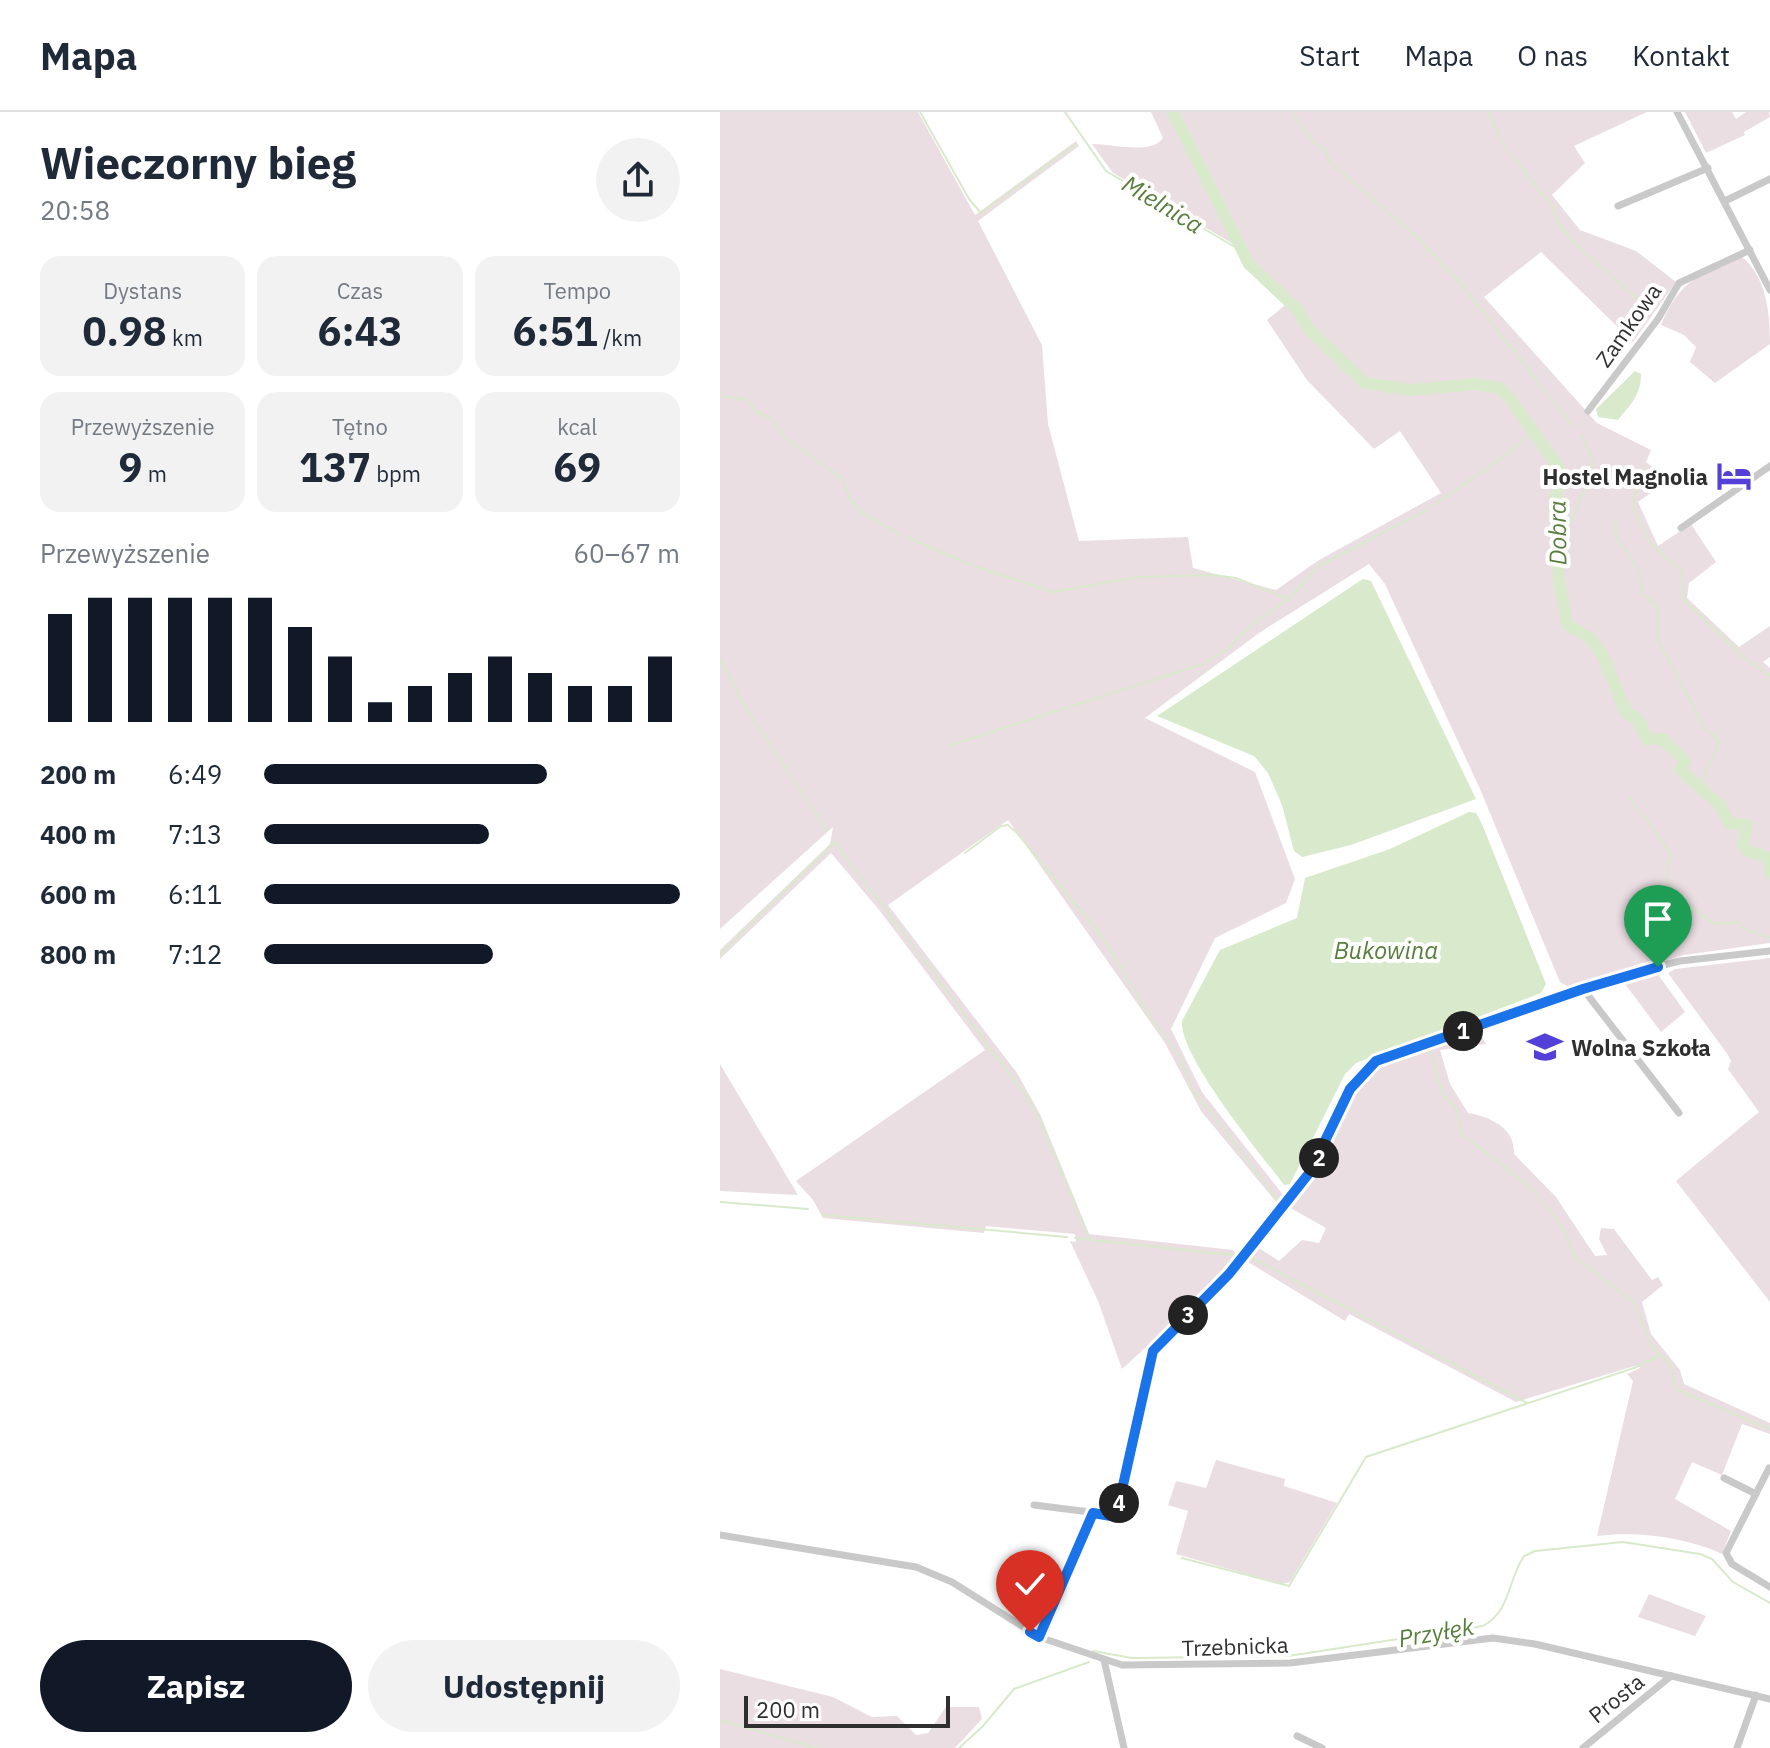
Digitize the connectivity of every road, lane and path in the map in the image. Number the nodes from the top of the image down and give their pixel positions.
1 (1677, 112) edge
2 (1708, 168) junction
3 (1770, 179) edge
4 (1725, 201) junction
5 (1618, 206) dead end
6 (1750, 250) junction
7 (1768, 278) edge
8 (1770, 290) edge
9 (1588, 411) dead end
10 (1770, 466) edge
11 (1681, 528) dead end
12 (1770, 951) edge
13 (1583, 989) junction
14 (1679, 1113) dead end
15 (1769, 1468) edge
16 (1724, 1478) dead end
17 (1756, 1494) junction
18 (1034, 1505) dead end
19 (1093, 1513) junction
20 (720, 1535) edge
21 (1770, 1587) edge
22 (1039, 1637) junction
23 (1101, 1659) junction
24 (1671, 1676) junction
25 (1756, 1695) junction
26 (1770, 1699) edge
27 (1297, 1736) dead end
28 (1124, 1748) edge
29 (1322, 1748) edge
30 (1583, 1748) edge
31 (1737, 1748) edge

1 - 2 street
2 - 4 street
2 - 5 street
3 - 4 street
4 - 6 street
6 - 7 street
6 - 9 street, Zamkowa
7 - 8 street
10 - 11 street
12 - 13 street
13 - 14 street
13 - 19 street
15 - 17 street
16 - 17 street
17 - 21 street
18 - 19 street
19 - 22 street
20 - 22 street, Trzebnicka
22 - 23 street, Trzebnicka
23 - 24 street, Trzebnicka
23 - 28 street
24 - 25 street, Trzebnicka
24 - 30 street, Prosta
25 - 26 street, Trzebnicka
25 - 31 street
27 - 29 street

